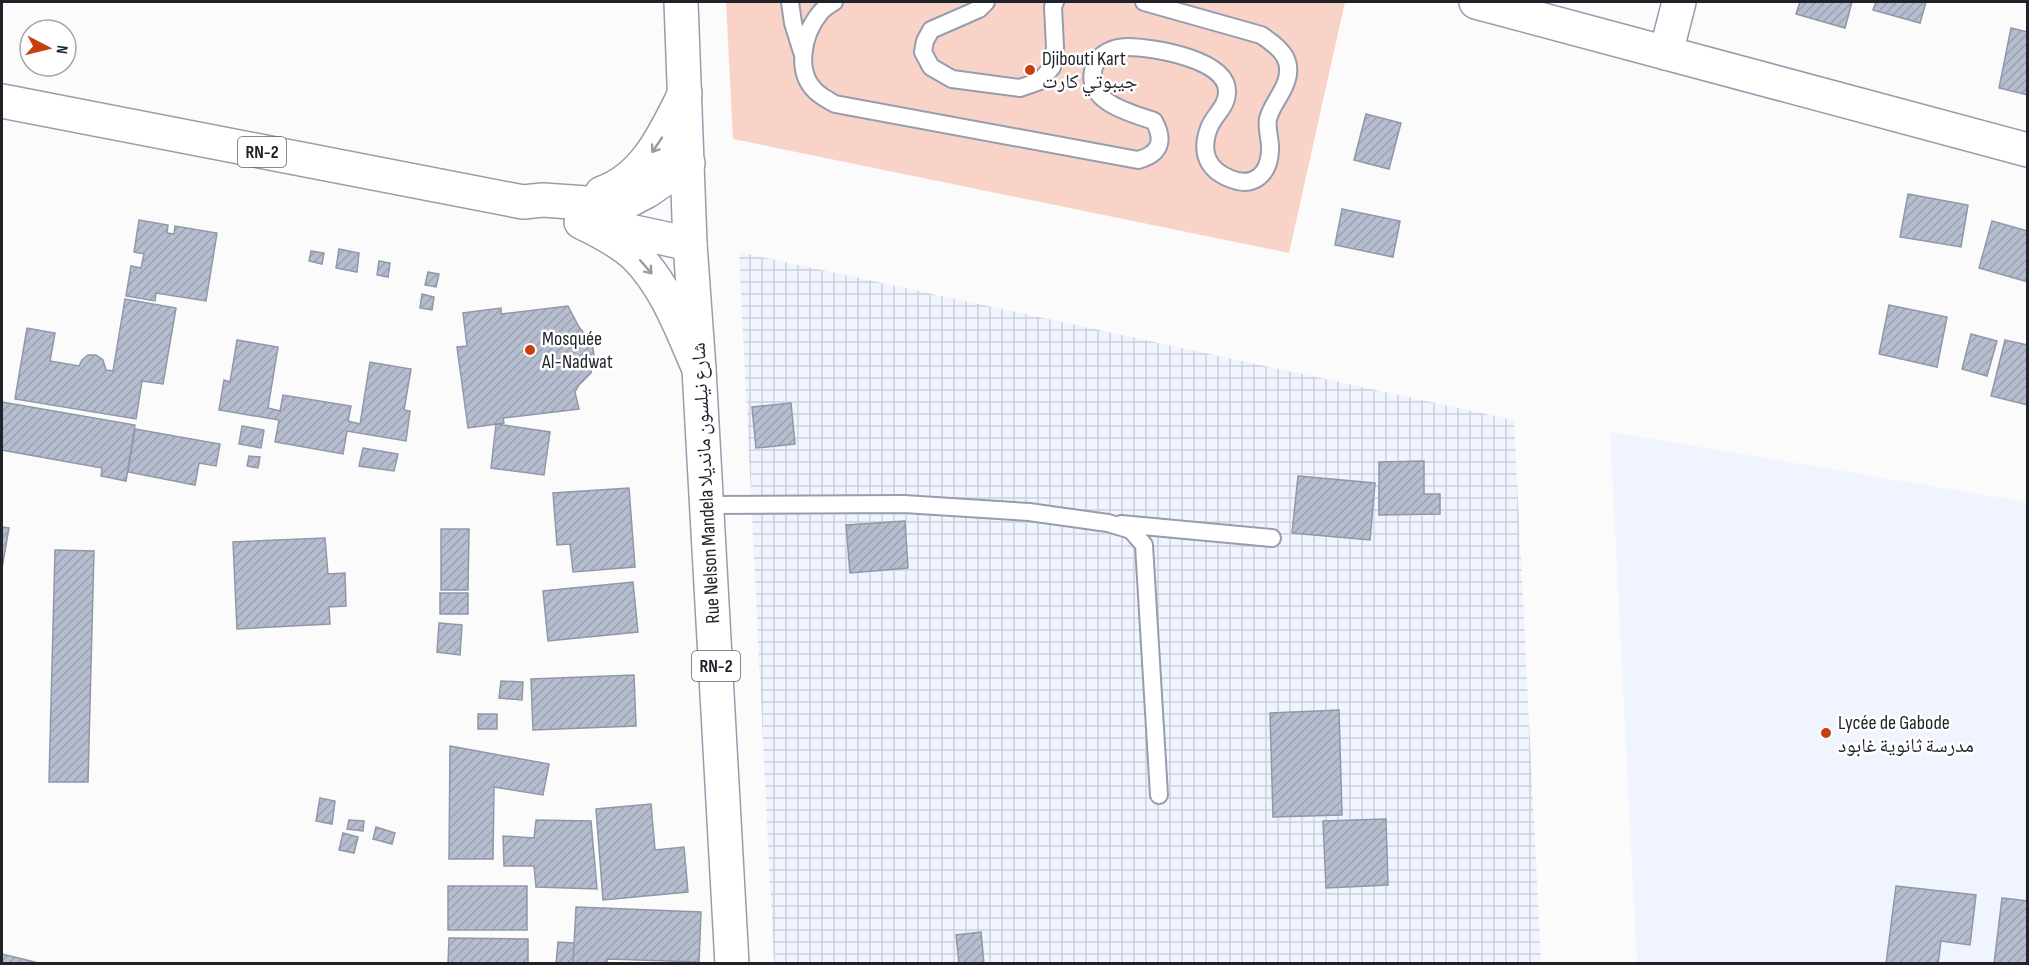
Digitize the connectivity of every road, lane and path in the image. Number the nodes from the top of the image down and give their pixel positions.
1 (681, 2) edge
2 (790, 2) edge
3 (834, 2) edge
4 (986, 2) edge
5 (1055, 2) edge
6 (1144, 2) edge
7 (1476, 2) edge
8 (1679, 2) edge
9 (802, 52) junction
10 (1666, 52) junction
11 (685, 93) junction
12 (2, 101) edge
13 (2028, 150) edge
14 (688, 163) junction
15 (579, 212) junction
16 (690, 244) junction
17 (699, 369) junction
18 (707, 505) junction
19 (1108, 523) junction
20 (1272, 538) dead end
21 (1159, 795) dead end
22 (732, 963) edge

1 - 11 main road, Rue Nelson Mandela شارع نيلسون مانديلا
2 - 9 lane
3 - 9 lane
4 - 5 lane
6 - 9 lane
7 - 10 main road
8 - 10 main road
10 - 13 main road
11 - 14 main road, Rue Nelson Mandela شارع نيلسون مانديلا
11 -> 15 main road
12 - 15 main road, RN-2
14 - 15 main road, RN-2
14 - 16 main road, Rue Nelson Mandela شارع نيلسون مانديلا
15 - 16 main road, RN-2
15 -> 17 main road
16 - 17 main road, Rue Nelson Mandela شارع نيلسون مانديلا / RN-2
17 - 18 main road, Rue Nelson Mandela شارع نيلسون مانديلا / RN-2
18 - 19 lane
18 - 22 main road, Rue Nelson Mandela شارع نيلسون مانديلا / RN-2
19 - 20 lane
19 - 21 lane

